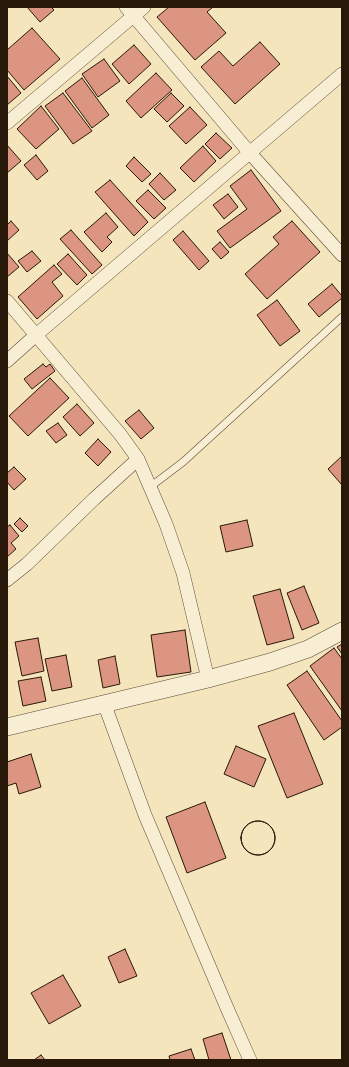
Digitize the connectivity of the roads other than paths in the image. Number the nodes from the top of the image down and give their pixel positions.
1 (144, 7) edge
2 (130, 11) edge
3 (342, 74) edge
4 (7, 123) edge
5 (249, 152) junction
6 (342, 255) edge
7 (7, 301) edge
8 (342, 317) edge
9 (36, 335) junction
10 (7, 361) edge
11 (138, 459) junction
12 (150, 487) junction
13 (7, 580) edge
14 (342, 631) edge
15 (208, 679) junction
16 (104, 703) junction
17 (7, 727) edge
18 (250, 1060) edge

1 - 2 street
2 - 4 street
2 - 5 street
3 - 5 street
5 - 6 street
5 - 9 street
7 - 9 street
8 - 12 lane
9 - 10 street
9 - 11 street
11 - 12 street
11 - 13 street
12 - 15 street
14 - 15 street
15 - 16 street
16 - 17 street
16 - 18 street

